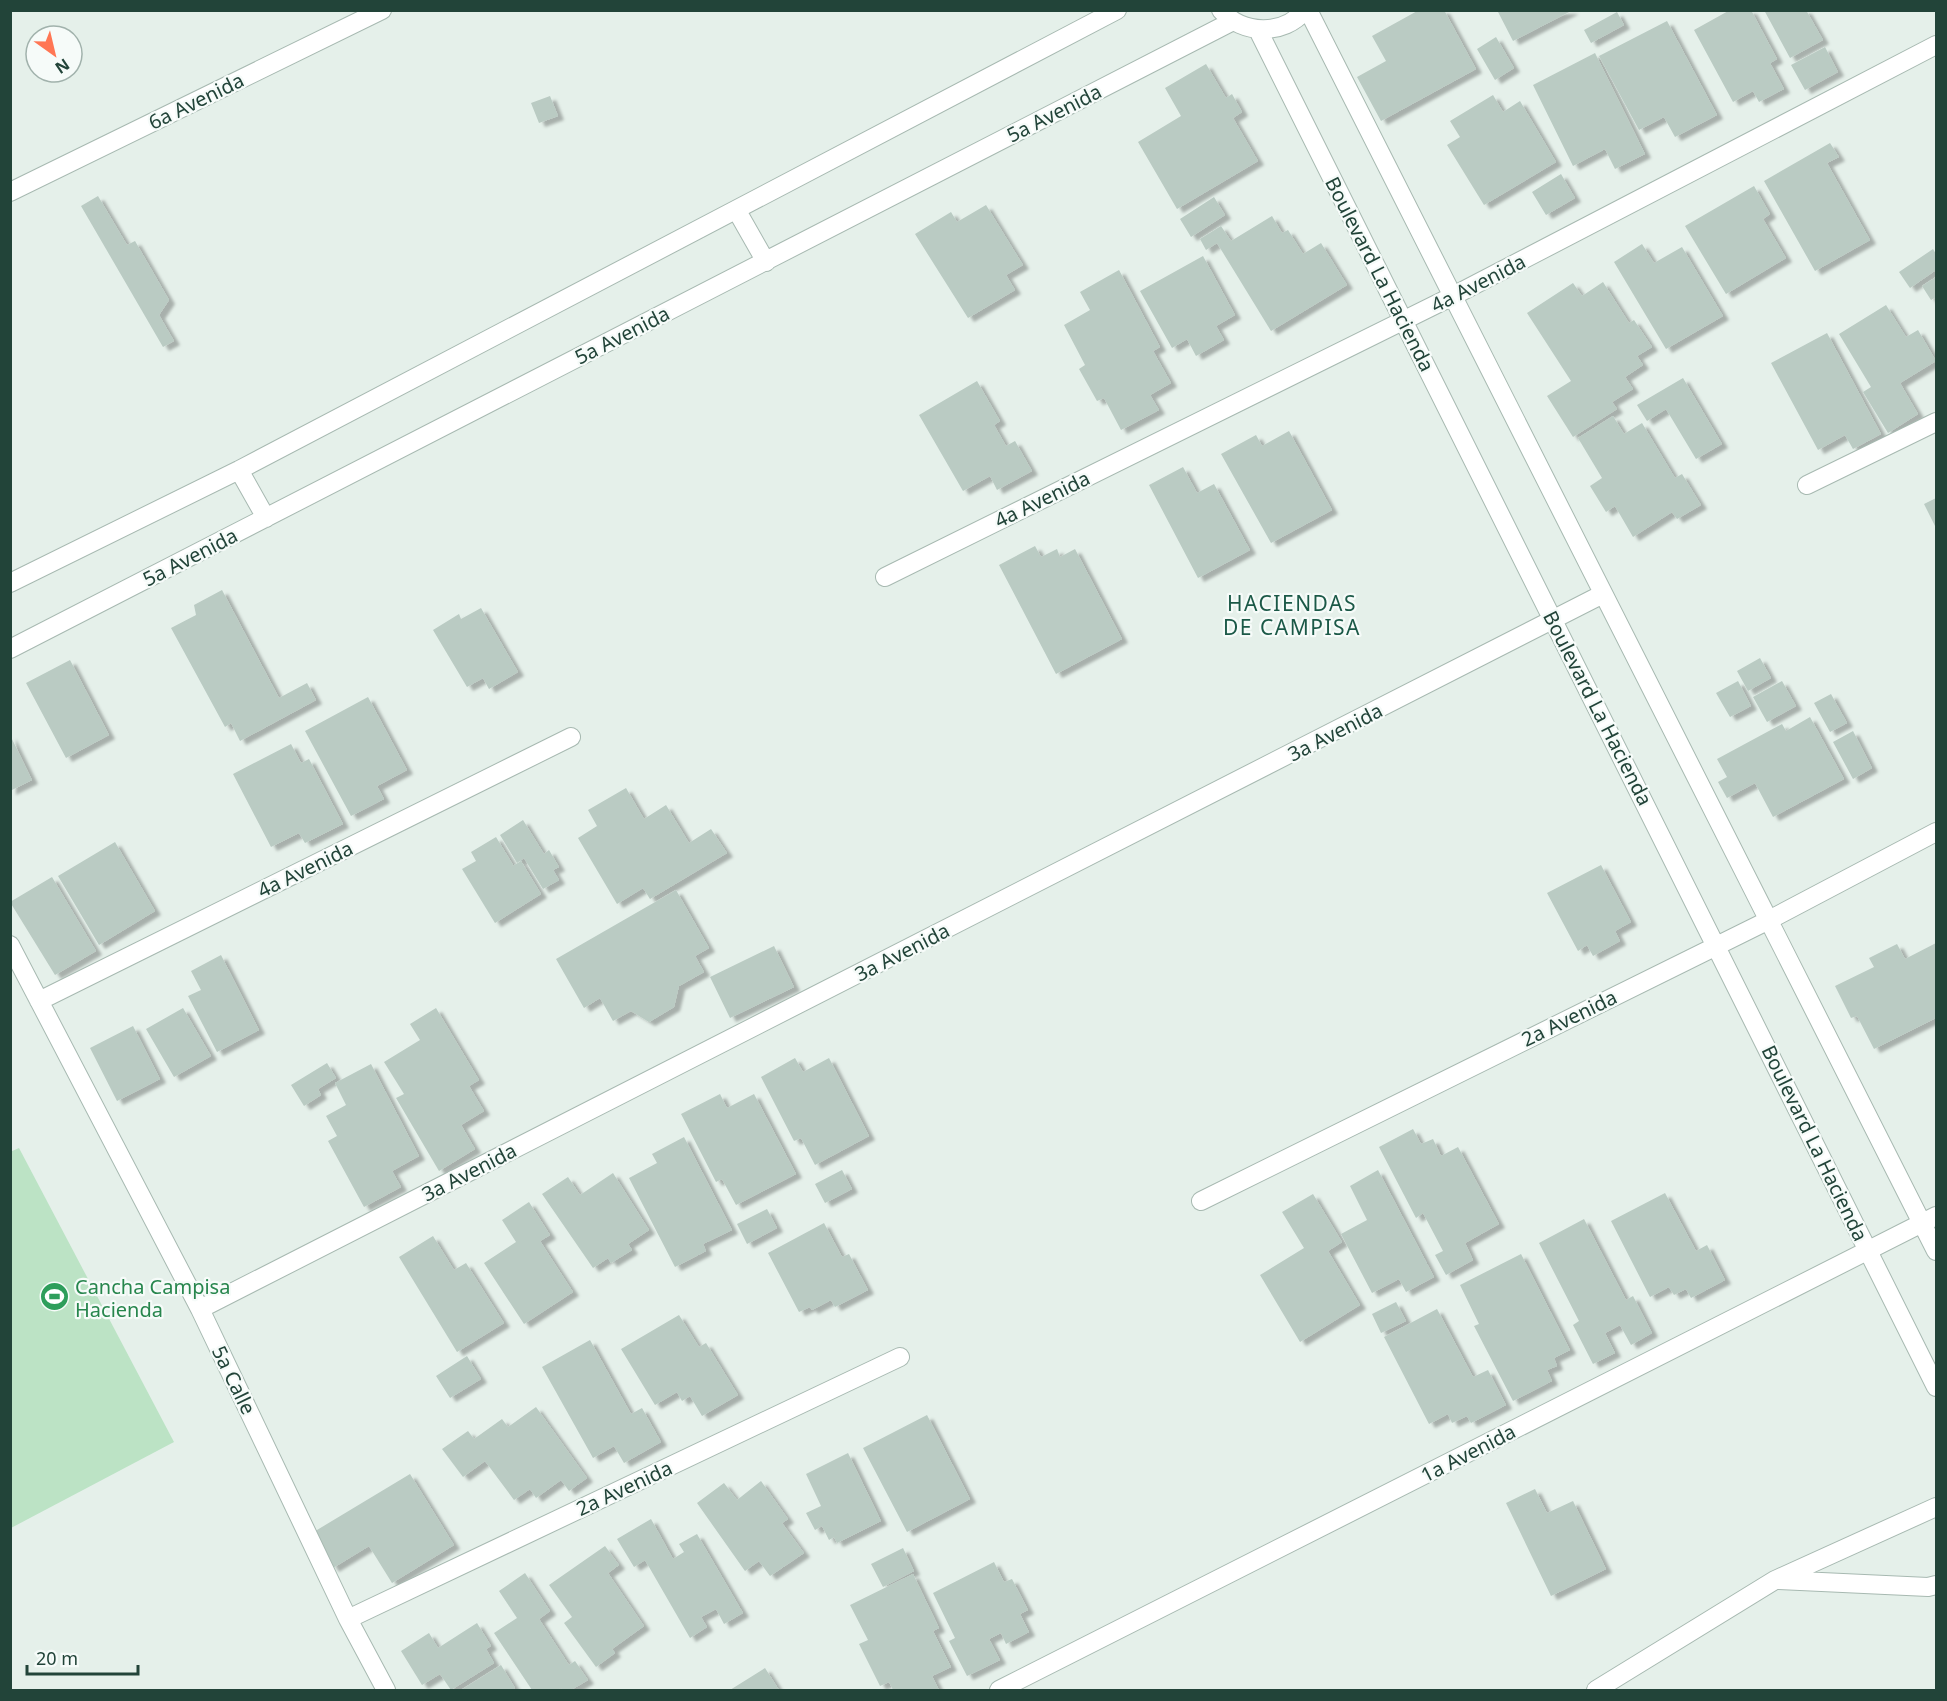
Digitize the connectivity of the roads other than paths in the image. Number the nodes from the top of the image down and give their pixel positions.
1 (382, 10) edge
2 (1117, 10) edge
3 (1307, 10) edge
4 (1227, 16) edge
5 (1258, 30) junction
6 (1936, 45) edge
7 (10, 192) edge
8 (737, 211) junction
9 (766, 262) junction
10 (1453, 296) junction
11 (1403, 320) junction
12 (1936, 422) edge
13 (239, 470) junction
14 (1807, 485) dead end
15 (266, 518) junction
16 (885, 577) dead end
17 (10, 583) edge
18 (1603, 594) junction
19 (1554, 621) junction
20 (10, 649) edge
21 (571, 737) dead end
22 (1936, 832) edge
23 (1769, 920) junction
24 (10, 945) edge
25 (1716, 945) junction
26 (39, 1001) junction
27 (1201, 1201) dead end
28 (1929, 1220) edge
29 (1868, 1250) junction
30 (1936, 1251) edge
31 (200, 1309) junction
32 (900, 1357) dead end
33 (1936, 1387) edge
34 (1936, 1507) edge
35 (1774, 1580) junction
36 (1936, 1585) edge
37 (348, 1619) junction
38 (386, 1690) edge
39 (999, 1690) edge
40 (1596, 1690) edge

1 - 7 street, 6a Avenida
2 - 8 street
3 - 5 street
3 - 10 street
4 - 5 street
4 - 9 street, 5a Avenida
5 - 11 street, Boulevard La Hacienda
6 - 10 street, 4a Avenida
8 - 9 street
8 - 13 street
9 - 15 street, 5a Avenida
10 - 11 street, 4a Avenida
10 - 18 street
11 - 16 street, 4a Avenida
11 - 19 street, Boulevard La Hacienda
12 - 14 street
13 - 15 street
13 - 17 street
15 - 20 street, 5a Avenida
18 - 19 street, 3a Avenida
18 - 23 street
19 - 25 street, Boulevard La Hacienda
19 - 31 street, 3a Avenida
21 - 26 street, 4a Avenida
22 - 23 street, 2a Avenida
23 - 25 street, 2a Avenida
23 - 28 street
24 - 26 street, 5a Calle
25 - 27 street, 2a Avenida
25 - 29 street, Boulevard La Hacienda
26 - 31 street, 5a Calle
28 - 29 street, 1a Avenida
28 - 30 street
29 - 33 street, Boulevard La Hacienda
29 - 39 street, 1a Avenida
31 - 37 street, 5a Calle
32 - 37 street, 2a Avenida
34 - 35 street
35 - 36 street
35 - 40 street
37 - 38 street, 5a Calle

